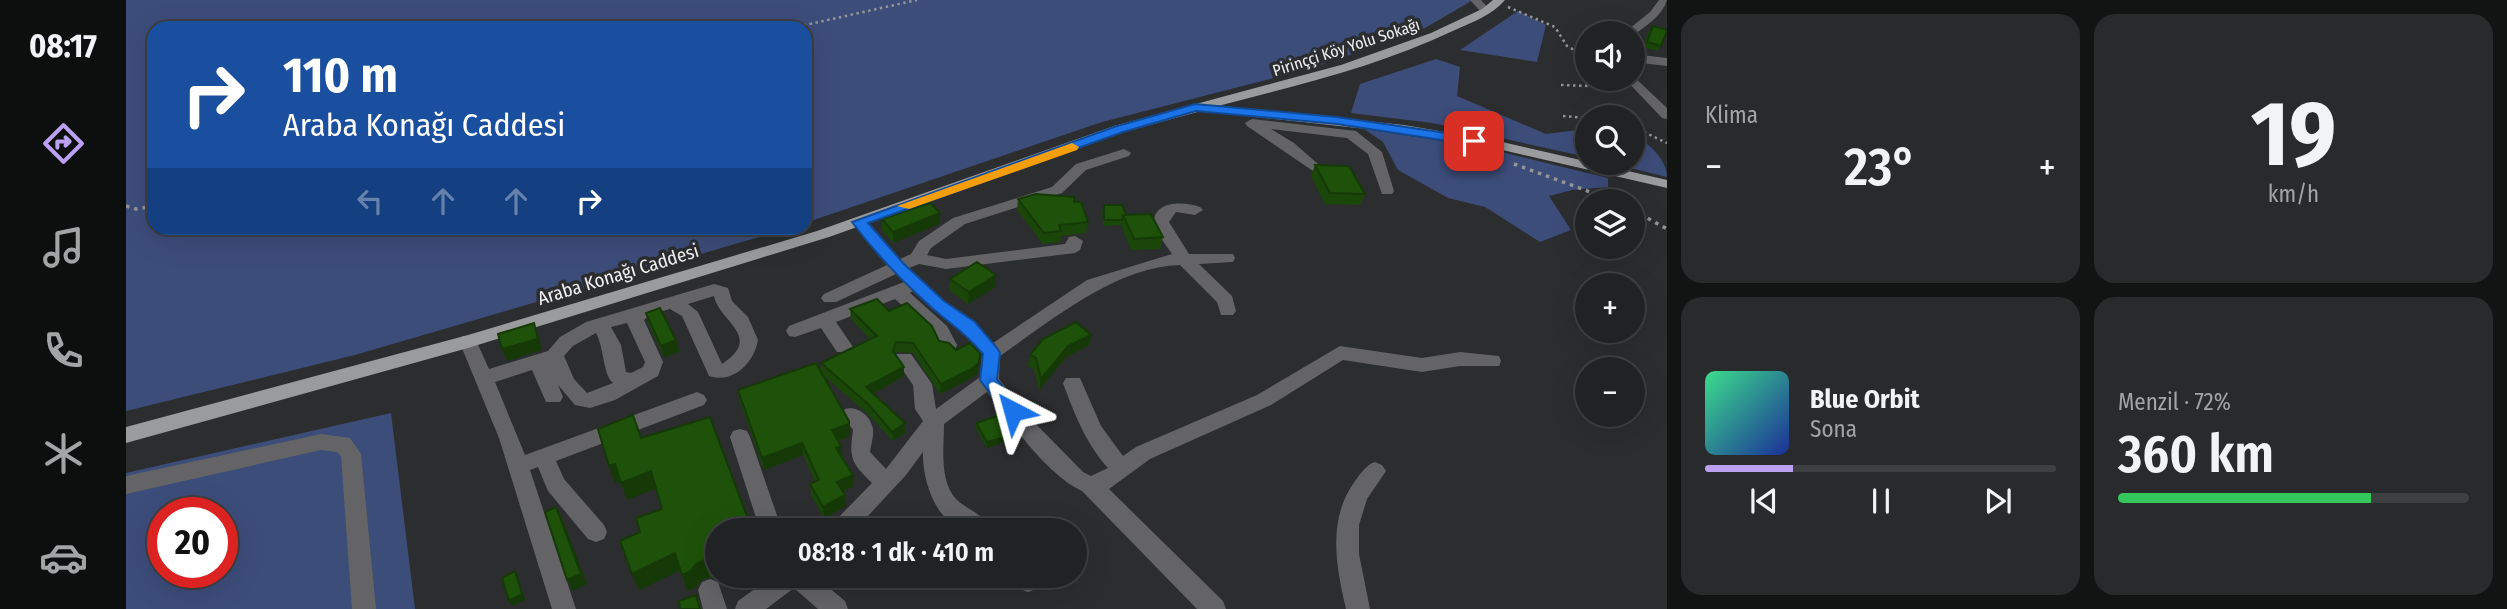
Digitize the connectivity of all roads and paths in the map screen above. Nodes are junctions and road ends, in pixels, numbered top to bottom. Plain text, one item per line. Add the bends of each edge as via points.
1 (917, 0) edge
2 (1475, 0) edge
3 (1664, 0) edge
4 (1494, 5) edge
5 (1645, 21) edge
6 (812, 24) edge
7 (1575, 50) edge
8 (1645, 59) edge
9 (1667, 62) edge
10 (1561, 85) dead end
11 (1642, 91) edge
12 (1645, 94) junction
13 (1195, 108) junction
14 (1667, 115) edge
15 (1563, 116) dead end
16 (1575, 117) edge
17 (1248, 118) junction
18 (1645, 132) edge
19 (1667, 142) edge
20 (1124, 153) dead end
21 (1506, 161) dead end
22 (1313, 167) edge
23 (1667, 184) edge
24 (1582, 189) edge
25 (1387, 191) dead end
26 (126, 206) edge
27 (147, 207) edge
28 (1195, 210) dead end
29 (1645, 217) edge
30 (859, 222) junction
31 (1667, 229) edge
32 (1075, 241) dead end
33 (917, 258) junction
34 (1227, 258) dead end
35 (1184, 259) junction
36 (983, 261) junction
37 (898, 267) junction
38 (998, 272) dead end
39 (916, 284) junction
40 (897, 291) junction
41 (830, 298) dead end
42 (671, 303) junction
43 (1227, 311) dead end
44 (637, 316) junction
45 (824, 319) junction
46 (601, 326) junction
47 (795, 331) dead end
48 (468, 341) junction
49 (948, 345) edge
50 (844, 347) dead end
51 (991, 353) junction
52 (546, 359) junction
53 (904, 359) dead end
54 (1492, 361) dead end
55 (483, 378) junction
56 (630, 380) junction
57 (989, 380) junction
58 (1073, 383) dead end
59 (553, 397) dead end
60 (697, 400) dead end
61 (852, 414) dead end
62 (934, 421) junction
63 (126, 435) edge
64 (740, 437) dead end
65 (544, 457) junction
66 (518, 467) junction
67 (1123, 469) junction
68 (1375, 471) dead end
69 (886, 482) junction
70 (126, 485) edge
71 (1090, 485) junction
72 (767, 518) edge
73 (852, 518) edge
74 (965, 518) edge
75 (596, 532) dead end
76 (775, 588) edge
77 (812, 588) edge
78 (364, 609) edge
79 (564, 609) edge
80 (747, 609) edge
81 (836, 609) edge
82 (1214, 609) edge
83 (1358, 609) edge

1 - 6 path
2 - 4 street
3 - 5 street
4 - 7 path via 1521,10 1555,27
4 - 13 main road, Pirinççi Köy Yolu Sokağı via 1435,35 1345,68
8 - 9 street
10 - 12 path via 1612,85
11 - 12 street
12 - 14 street
13 - 17 main road
13 - 30 main road, Araba Konağı Caddesi via 1119,129
15 - 16 path
17 - 22 street
17 - 23 main road via 1405,128
17 - 25 street via 1351,134 1375,152
18 - 19 path
20 - 33 street via 1081,167 1057,190 958,221 925,244
21 - 24 path
26 - 27 path
28 - 35 street via 1175,206 1161,222
29 - 31 path
30 - 37 street
30 - 48 main road, Araba Konağı Caddesi
32 - 36 street via 1069,249
33 - 36 street via 946,264
33 - 37 street
34 - 35 street
35 - 43 street via 1226,300
35 - 51 street via 1166,260 1093,284
36 - 38 street
37 - 39 street
37 - 41 street
39 - 40 street
39 - 51 street via 969,326
40 - 45 street
40 - 49 street via 940,330
42 - 42 street via 714,290 722,292 724,303 743,326 750,349 732,367 716,371 689,312
42 - 44 street
44 - 46 street
44 - 56 street via 654,362 651,371
45 - 47 street
45 - 50 street
46 - 52 street via 565,340
46 - 56 street via 612,345 617,377
48 - 55 street
48 - 63 main road, Araba Konağı Caddesi
51 - 57 street
52 - 55 street
52 - 56 street via 582,400 598,399
52 - 59 street
53 - 62 street via 922,384 925,409
54 - 67 street via 1460,359 1422,365 1340,353 1264,400 1143,453
55 - 66 street
57 - 62 street
57 - 71 street via 1075,478
58 - 67 street via 1094,433
60 - 65 street
61 - 69 street via 863,428 863,461
62 - 69 street
62 - 74 street via 937,483 946,504
64 - 72 street
65 - 66 street
65 - 75 street via 556,485
66 - 79 street
67 - 71 street via 1107,481
68 - 83 street via 1355,500 1348,530 1349,573
69 - 73 street
70 - 78 street via 321,442 343,444 351,454
71 - 82 street
76 - 80 street
77 - 81 street

